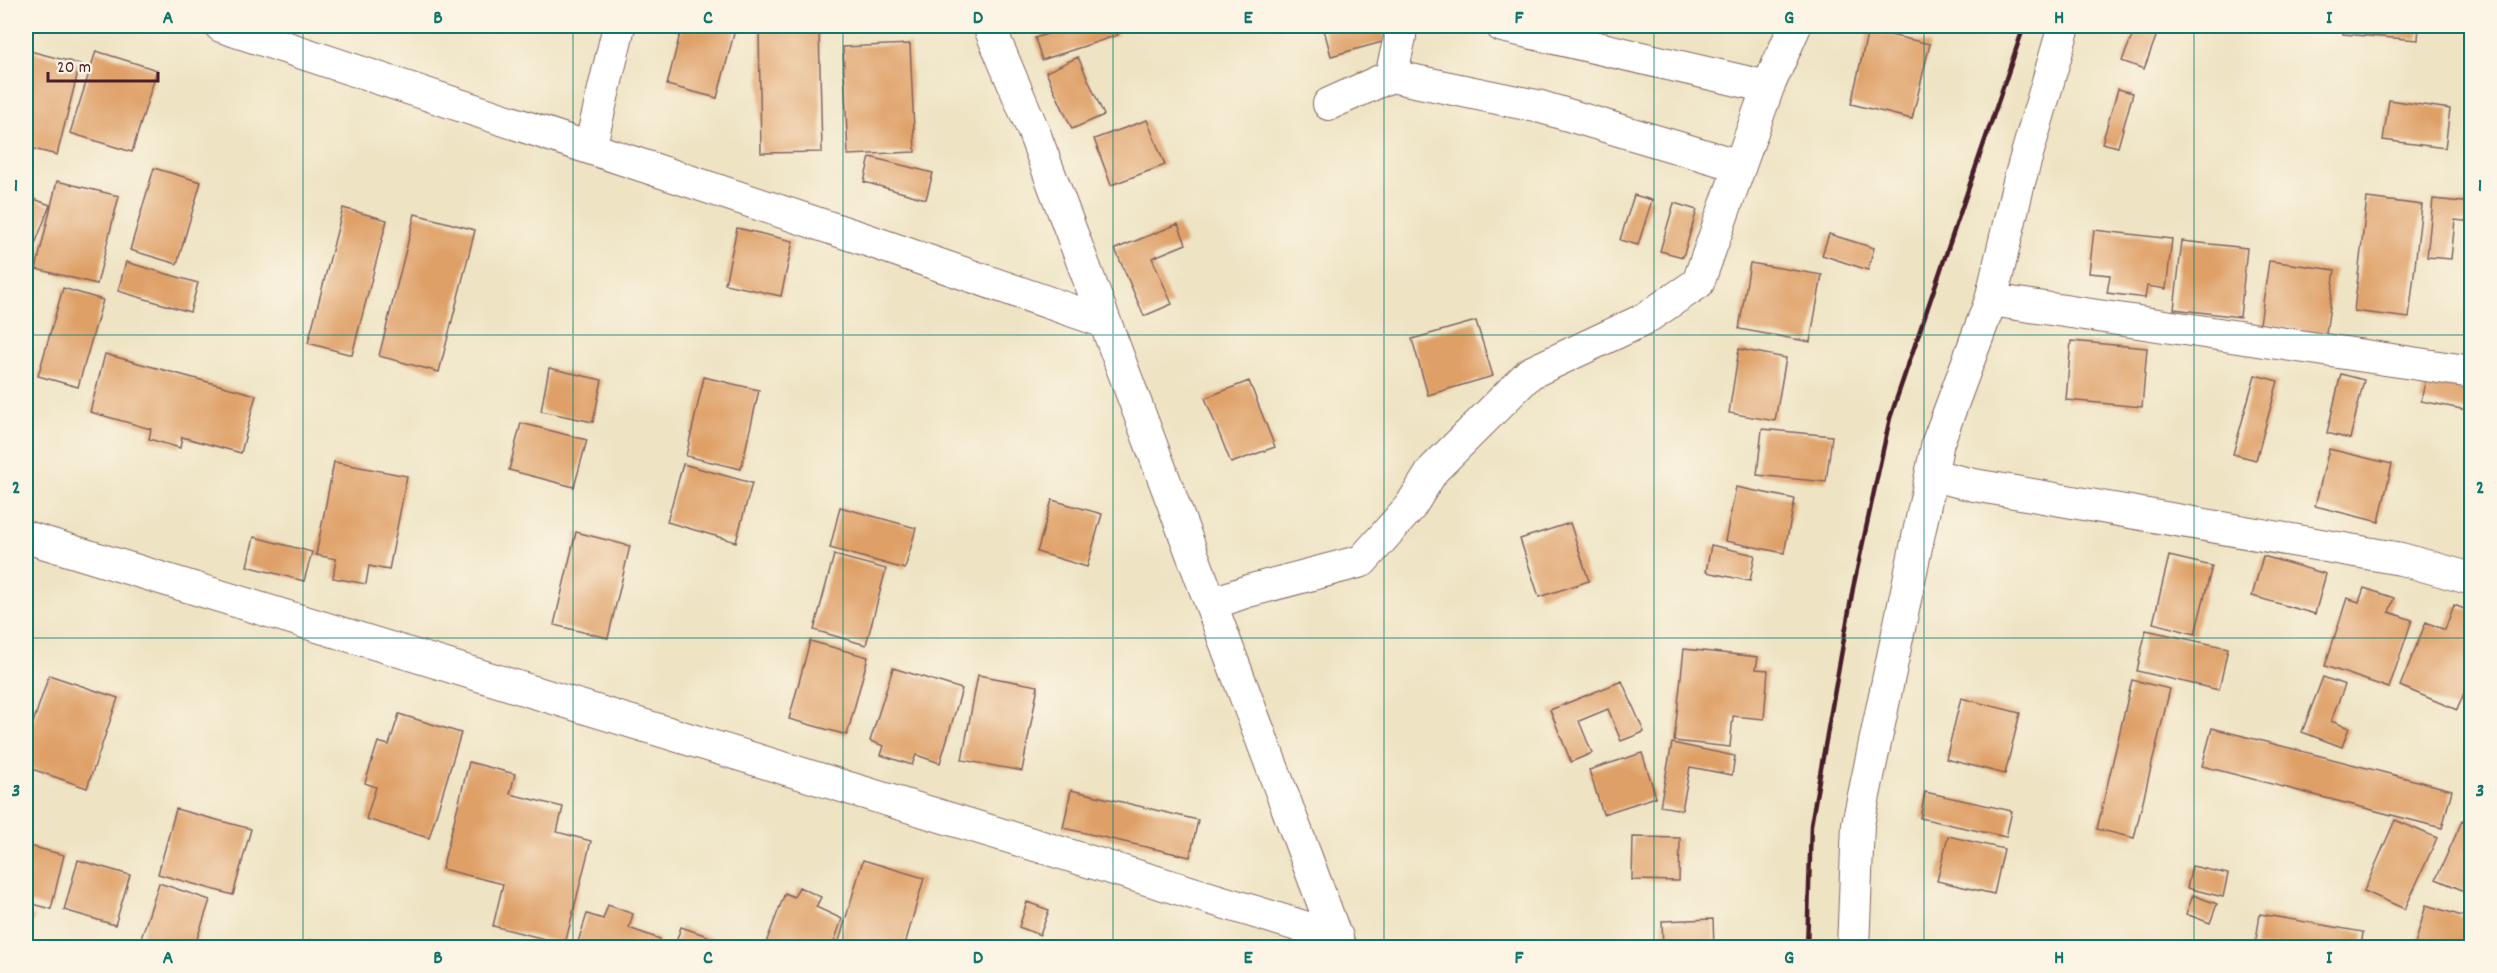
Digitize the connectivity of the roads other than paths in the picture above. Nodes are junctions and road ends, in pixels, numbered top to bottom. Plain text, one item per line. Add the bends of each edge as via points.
1 (221, 26) edge
2 (619, 26) edge
3 (989, 26) edge
4 (1399, 26) edge
5 (1502, 26) edge
6 (1795, 26) edge
7 (2064, 26) edge
8 (1391, 76) junction
9 (1768, 87) junction
10 (1329, 104) dead end
11 (590, 148) junction
12 (1740, 166) junction
13 (1991, 300) junction
14 (1105, 322) junction
15 (2472, 372) edge
16 (1931, 475) junction
17 (26, 537) edge
18 (2472, 579) edge
19 (1211, 604) junction
20 (1338, 942) edge
21 (1853, 948) edge

1 - 11 street
2 - 11 street
3 - 14 street via 1033,130
4 - 8 street
5 - 9 street
6 - 9 street
7 - 13 street via 2019,182
8 - 10 street
8 - 12 street via 1541,107
9 - 12 street
11 - 14 street
12 - 19 street via 1698,283 1643,320 1530,373 1433,470 1410,507 1362,561
13 - 15 street
13 - 16 street via 1938,442
14 - 19 street
16 - 18 street via 2401,559
16 - 21 street via 1858,824
17 - 20 street
19 - 20 street

